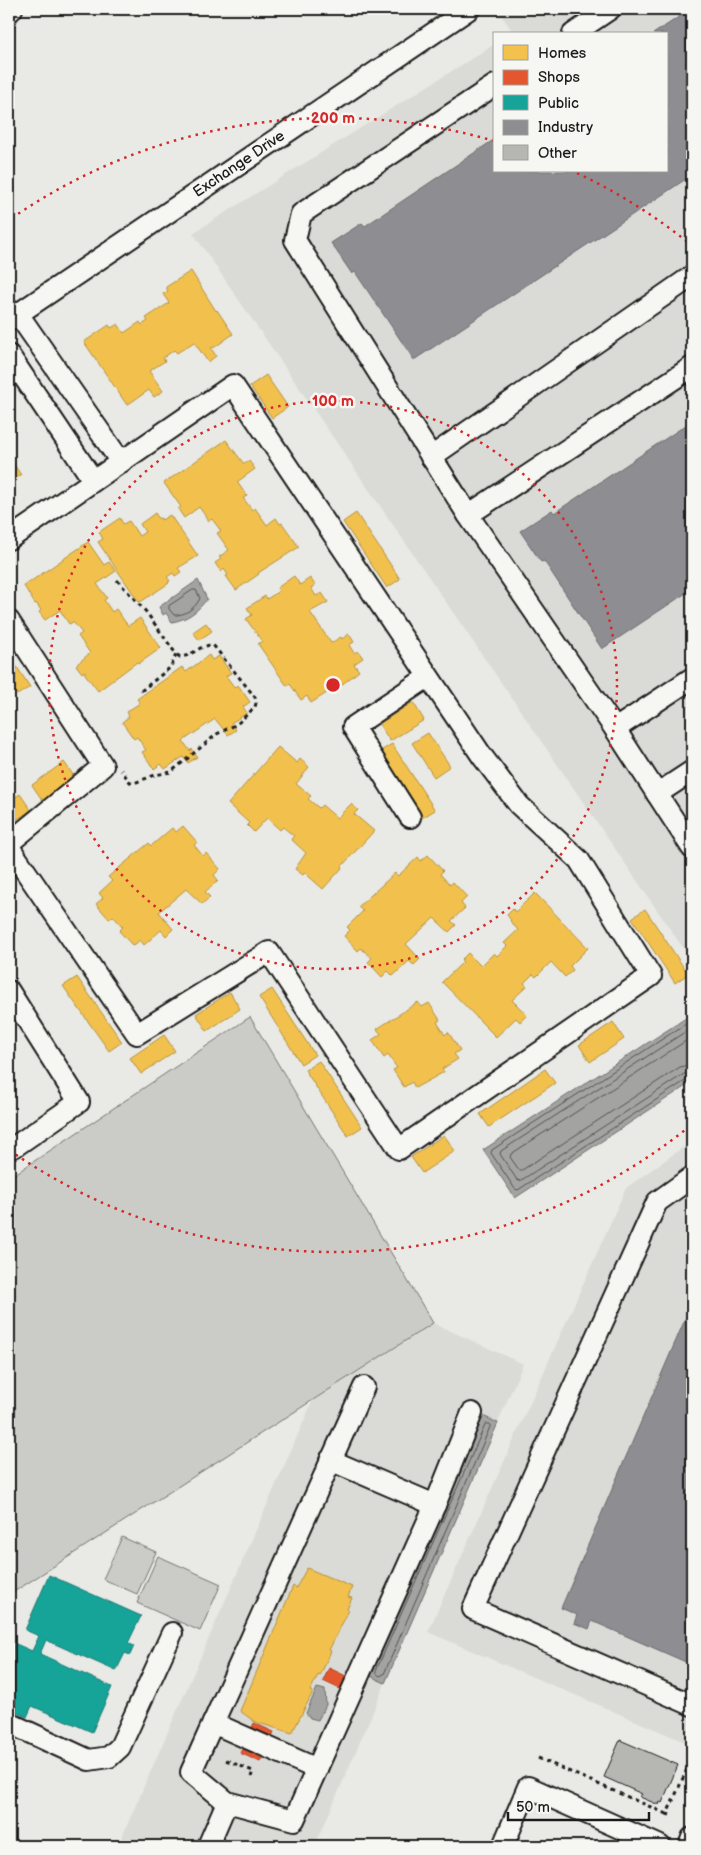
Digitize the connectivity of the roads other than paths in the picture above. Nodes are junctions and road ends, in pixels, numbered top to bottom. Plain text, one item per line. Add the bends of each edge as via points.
1 (12, 9) edge
2 (469, 9) edge
3 (610, 9) edge
4 (9, 12) edge
5 (576, 32) edge
6 (493, 87) edge
7 (692, 276) edge
8 (14, 317) edge
9 (9, 355) edge
10 (692, 367) edge
11 (431, 458) junction
12 (121, 462) junction
13 (94, 480) junction
14 (468, 515) junction
15 (9, 539) edge
16 (9, 621) edge
17 (428, 676) junction
18 (692, 678) edge
19 (615, 729) junction
20 (692, 771) edge
21 (658, 794) junction
22 (410, 817) dead end
23 (9, 843) edge
24 (9, 847) edge
25 (692, 848) edge
26 (9, 991) edge
27 (9, 1146) edge
28 (692, 1177) edge
29 (364, 1387) dead end
30 (472, 1413) dead end
31 (330, 1460) junction
32 (434, 1505) junction
33 (172, 1632) dead end
34 (692, 1705) edge
35 (213, 1723) junction
36 (9, 1724) edge
37 (317, 1769) junction
38 (227, 1802) junction
39 (692, 1838) edge
40 (208, 1846) edge
41 (503, 1846) edge
42 (660, 1846) edge
43 (689, 1846) edge

1 - 4 street
2 - 8 street, Exchange Drive
3 - 5 street
6 - 11 street via 301,214 295,240
7 - 11 street
8 - 12 street
9 - 13 street
10 - 14 street
11 - 14 street
12 - 13 street
12 - 17 street via 233,385
13 - 15 street
14 - 19 street
16 - 23 street via 104,766
17 - 22 street via 353,727
17 - 24 street via 518,805 579,860 652,976 399,1149 269,952 137,1034
18 - 19 street
19 - 21 street
20 - 21 street
21 - 25 street
26 - 27 street via 79,1102 14,1147
28 - 34 street via 657,1202 473,1609
29 - 31 street
30 - 32 street
31 - 32 street
31 - 35 street
32 - 37 street
33 - 36 street via 120,1747 109,1758 88,1760
35 - 37 street
35 - 38 street via 191,1772
37 - 38 street via 294,1820
38 - 40 street
39 - 43 street
41 - 42 street via 528,1787

